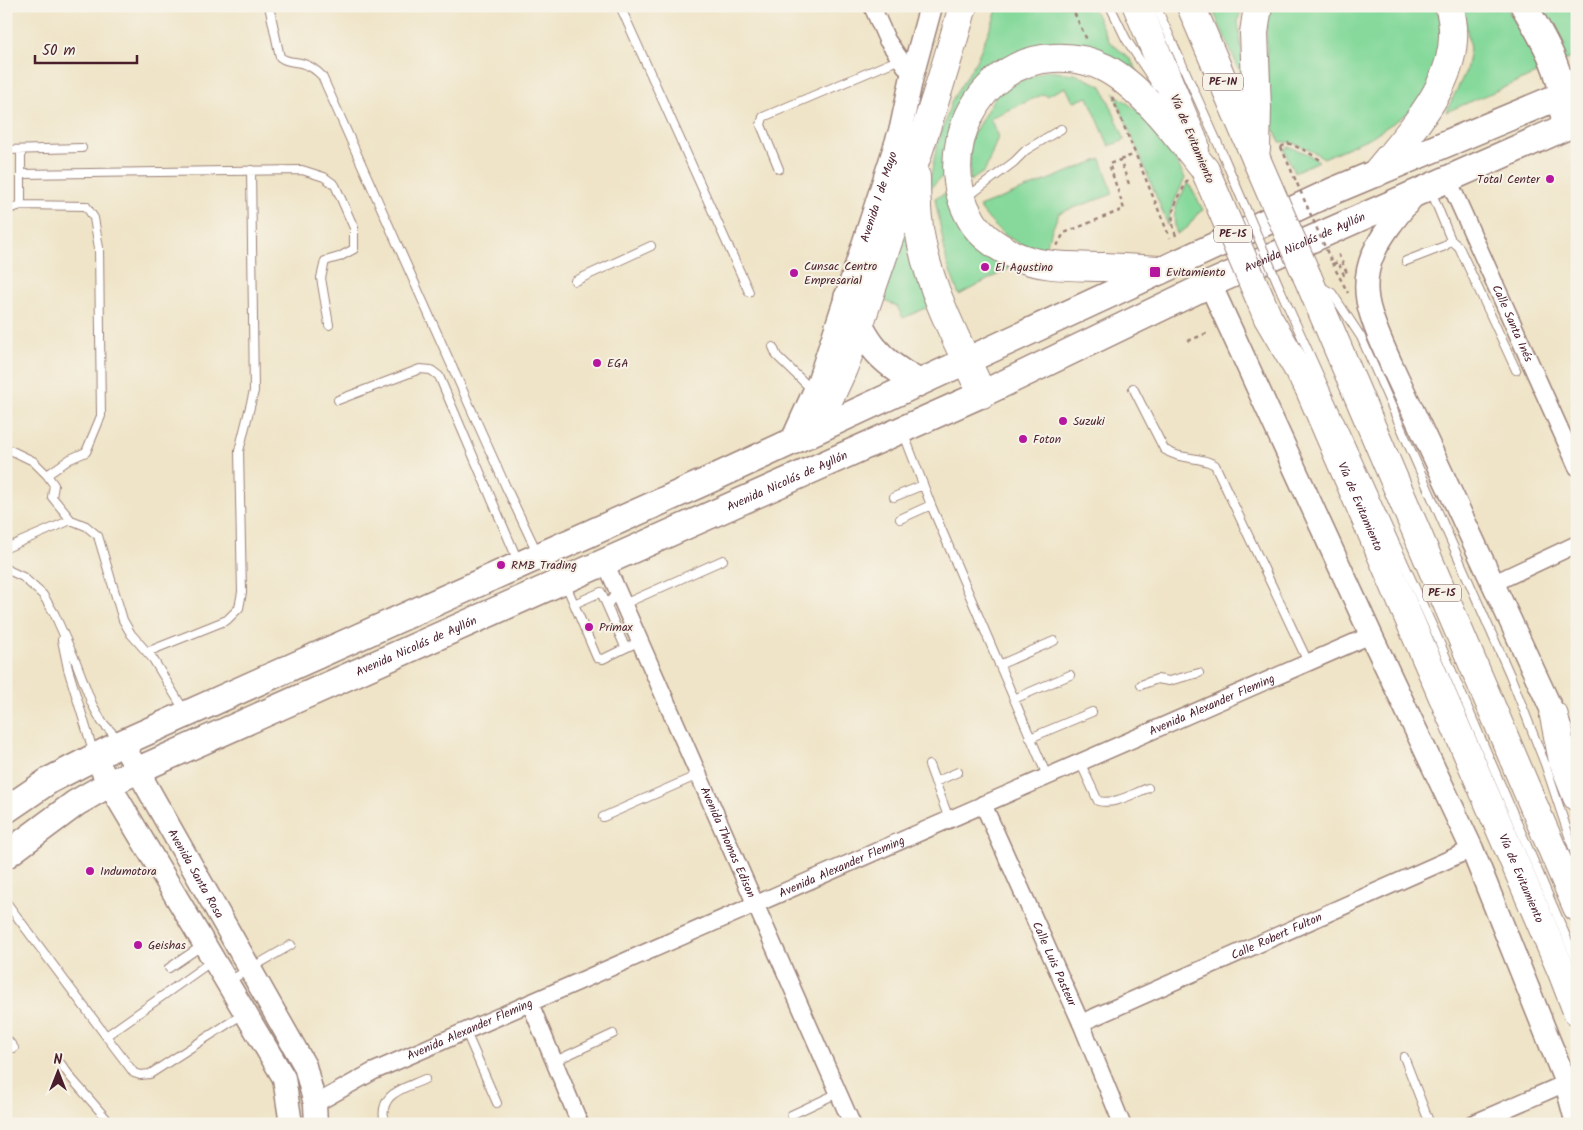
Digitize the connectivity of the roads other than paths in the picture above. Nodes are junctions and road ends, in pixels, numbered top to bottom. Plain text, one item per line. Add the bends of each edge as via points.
1 (269, 6) edge
2 (620, 6) edge
3 (872, 6) edge
4 (931, 6) edge
5 (954, 6) edge
6 (963, 6) edge
7 (1110, 6) edge
8 (1137, 6) edge
9 (1156, 6) edge
10 (1191, 6) edge
11 (1258, 6) edge
12 (1449, 6) edge
13 (1524, 6) edge
14 (906, 68) junction
15 (942, 75) junction
16 (1570, 92) edge
17 (1162, 94) dead end
18 (1168, 102) dead end
19 (1188, 127) junction
20 (1566, 127) edge
21 (1061, 129) dead end
22 (82, 148) dead end
23 (6, 150) edge
24 (22, 150) junction
25 (918, 150) junction
26 (1257, 160) junction
27 (1205, 168) junction
28 (779, 169) dead end
29 (251, 170) junction
30 (1376, 173) junction
31 (22, 174) junction
32 (1431, 186) junction
33 (963, 200) junction
34 (21, 205) junction
35 (6, 210) edge
36 (1451, 240) junction
37 (650, 246) dead end
38 (1406, 262) dead end
39 (1160, 270) junction
40 (1307, 278) junction
41 (575, 280) dead end
42 (1210, 284) junction
43 (749, 292) dead end
44 (1270, 295) junction
45 (847, 298) junction
46 (329, 325) dead end
47 (858, 326) junction
48 (773, 347) dead end
49 (967, 360) junction
50 (1516, 370) dead end
51 (918, 382) junction
52 (1133, 388) dead end
53 (815, 392) junction
54 (982, 394) junction
55 (338, 400) dead end
56 (902, 430) junction
57 (799, 437) junction
58 (6, 448) edge
59 (1577, 467) edge
60 (47, 475) junction
61 (923, 484) junction
62 (894, 497) dead end
63 (931, 505) junction
64 (900, 519) dead end
65 (71, 520) junction
66 (1577, 544) edge
67 (6, 548) edge
68 (723, 560) dead end
69 (530, 561) junction
70 (604, 562) junction
71 (6, 569) edge
72 (1494, 583) junction
73 (569, 592) junction
74 (620, 597) junction
75 (607, 606) junction
76 (60, 630) junction
77 (1371, 635) junction
78 (640, 641) junction
79 (1054, 641) dead end
80 (625, 647) junction
81 (147, 652) junction
82 (1308, 662) junction
83 (1000, 666) junction
84 (1199, 673) dead end
85 (1070, 676) dead end
86 (1140, 685) dead end
87 (1014, 699) junction
88 (1092, 712) dead end
89 (187, 714) junction
90 (1554, 716) junction
91 (1030, 738) junction
92 (122, 742) junction
93 (95, 756) junction
94 (1080, 762) junction
95 (1577, 764) edge
96 (928, 765) dead end
97 (138, 770) junction
98 (958, 772) dead end
99 (698, 775) junction
100 (1047, 776) junction
101 (935, 782) junction
102 (109, 784) junction
103 (1148, 788) dead end
104 (1577, 797) edge
105 (983, 804) junction
106 (6, 810) edge
107 (603, 817) dead end
108 (949, 819) junction
109 (1472, 849) junction
110 (6, 855) edge
111 (1577, 860) edge
112 (6, 902) edge
113 (756, 904) junction
114 (1577, 907) edge
115 (291, 945) dead end
116 (209, 952) junction
117 (1577, 962) edge
118 (169, 968) dead end
119 (251, 969) junction
120 (227, 982) junction
121 (530, 1003) junction
122 (1577, 1011) edge
123 (245, 1012) junction
124 (1081, 1023) junction
125 (466, 1032) junction
126 (613, 1034) dead end
127 (106, 1036) junction
128 (6, 1038) edge
129 (14, 1048) dead end
130 (1404, 1056) dead end
131 (553, 1062) junction
132 (61, 1064) dead end
133 (425, 1079) dead end
134 (1566, 1083) junction
135 (838, 1093) junction
136 (497, 1103) dead end
137 (316, 1114) edge
138 (290, 1115) edge
139 (791, 1115) dead end
140 (111, 1124) edge
141 (328, 1124) edge
142 (385, 1124) edge
143 (580, 1124) edge
144 (852, 1124) edge
145 (1122, 1124) edge
146 (1430, 1124) edge
147 (1472, 1124) edge
148 (1576, 1124) edge

1 - 69 lane via 280,57 314,68 322,76 506,487
2 - 43 lane
3 - 14 street via 887,40
4 - 14 main road, Avenida 1 de Mayo
5 - 15 lane via 939,64
6 - 15 highway
7 - 17 lane via 1126,39
8 - 19 highway, Vía de Evitamiento
9 - 27 lane
10 - 26 highway, PE-1N
11 - 26 highway via 1254,33
12 - 30 highway via 1454,40 1444,77 1422,115
13 - 16 main road
14 - 28 lane via 763,117 760,124
14 - 45 main road, Avenida 1 de Mayo via 901,128
15 - 25 highway
16 - 20 main road via 1563,111
16 - 30 main road
18 - 19 lane
19 - 27 highway, Vía de Evitamiento
20 - 32 main road, Avenida Nicolás de Ayllón
21 - 33 lane via 1026,150
22 - 24 lane
23 - 24 lane
24 - 31 lane
25 - 47 highway
25 - 49 highway via 915,198 922,245 936,290
26 - 40 highway, PE-1S, bridge
27 - 33 highway via 1158,113 1124,80 1106,68 1084,60 1048,58 1010,70 992,84 973,107 962,130 958,154 958,179
27 - 44 highway, Vía de Evitamiento / PE-1S, bridge
29 - 31 lane
29 - 46 lane via 302,170 324,177 335,185 354,228 354,249 325,261 321,278
29 - 81 lane via 254,391 239,451 242,592 239,608 227,620
30 - 39 main road
31 - 34 lane
32 - 36 lane
32 - 42 main road, Avenida Nicolás de Ayllón
32 - 59 street, Calle Santa Inés
32 - 72 main road via 1388,227 1372,256 1366,286 1368,305 1391,364
33 - 39 highway via 970,219 982,234 1002,249 1026,260 1054,265
34 - 35 lane
34 - 60 lane via 86,206 94,218 99,248 101,416 86,452
36 - 38 lane via 1445,246
36 - 50 lane via 1459,247
37 - 41 lane
39 - 49 main road
40 - 111 lane via 1332,292 1361,337 1510,675 1545,764
40 - 114 highway, PE-1S
42 - 54 main road, Avenida Nicolás de Ayllón
42 - 77 main road
44 - 117 lane via 1436,634
44 - 122 highway, Vía de Evitamiento / PE-1S via 1268,318 1309,388
45 - 47 main road
45 - 53 main road, Avenida 1 de Mayo
47 - 51 main road via 884,360
47 - 57 highway via 839,378 822,411
48 - 53 lane via 777,356
49 - 51 main road
49 - 54 highway
51 - 57 main road
52 - 82 lane via 1164,449 1172,455 1210,461 1215,465
53 - 57 main road, Avenida 1 de Mayo
54 - 56 main road, Avenida Nicolás de Ayllón
55 - 69 lane via 420,369 431,370 439,376
56 - 61 lane
56 - 70 main road, Avenida Nicolás de Ayllón
57 - 69 main road
58 - 60 lane via 33,461
60 - 65 lane via 54,485 52,498
61 - 62 lane
61 - 63 lane
63 - 64 lane
63 - 83 lane
65 - 67 lane
65 - 81 lane via 98,536 122,620
66 - 72 street
68 - 74 lane
69 - 89 main road
70 - 73 main road, Avenida Nicolás de Ayllón
70 - 74 street, Avenida Thomas Edison
71 - 76 lane, Avenida Santa Rosa via 23,577 43,595
72 - 90 main road
73 - 75 lane via 601,592
73 - 80 lane via 597,658 603,659
73 - 97 main road, Avenida Nicolás de Ayllón
74 - 75 lane
74 - 78 street, Avenida Thomas Edison
75 - 80 lane
76 - 92 lane, Avenida Santa Rosa via 102,722
76 - 93 lane, Avenida Santa Rosa via 68,669
77 - 82 street, Avenida Alexander Fleming
77 - 109 main road
78 - 80 lane
78 - 99 street, Avenida Thomas Edison
79 - 83 lane
81 - 89 lane
82 - 94 street, Avenida Alexander Fleming
83 - 87 lane
84 - 86 lane
85 - 87 lane
87 - 91 lane
88 - 91 lane
89 - 92 main road
90 - 95 main road
90 - 104 highway via 1563,761
91 - 100 lane
92 - 93 main road
92 - 97 main road, Avenida Santa Rosa
93 - 102 main road, Avenida Santa Rosa
93 - 106 main road via 50,780
94 - 100 street, Avenida Alexander Fleming
94 - 103 lane via 1098,801 1114,801
96 - 101 lane
97 - 102 main road, Avenida Nicolás de Ayllón
97 - 119 main road, Avenida Santa Rosa
98 - 101 lane
99 - 107 lane
99 - 113 street, Avenida Thomas Edison
100 - 105 street, Avenida Alexander Fleming
101 - 108 lane
102 - 110 main road, Avenida Nicolás de Ayllón via 76,803
102 - 116 main road, Avenida Santa Rosa
105 - 108 street, Avenida Alexander Fleming
105 - 124 street, Calle Luis Pasteur
108 - 113 street, Avenida Alexander Fleming
109 - 124 street, Calle Robert Fulton
109 - 134 main road
112 - 127 lane
113 - 121 street, Avenida Alexander Fleming
113 - 135 street, Avenida Thomas Edison
115 - 119 lane
116 - 118 lane
116 - 120 main road, Avenida Santa Rosa
116 - 127 lane
119 - 120 lane
119 - 137 main road, Avenida Santa Rosa via 305,1066
120 - 123 main road, Avenida Santa Rosa
121 - 125 street, Avenida Alexander Fleming
121 - 131 street
123 - 127 lane via 150,1074 134,1073
123 - 138 main road, Avenida Santa Rosa via 284,1078
124 - 145 street, Calle Luis Pasteur
125 - 136 lane
125 - 137 street, Avenida Alexander Fleming via 372,1072
126 - 131 lane
128 - 129 lane
130 - 146 lane
131 - 143 street
132 - 140 lane
133 - 142 lane via 390,1094 384,1106
134 - 147 street
134 - 148 main road
135 - 139 lane
135 - 144 street, Avenida Thomas Edison
137 - 138 main road
137 - 141 main road, Avenida Santa Rosa

